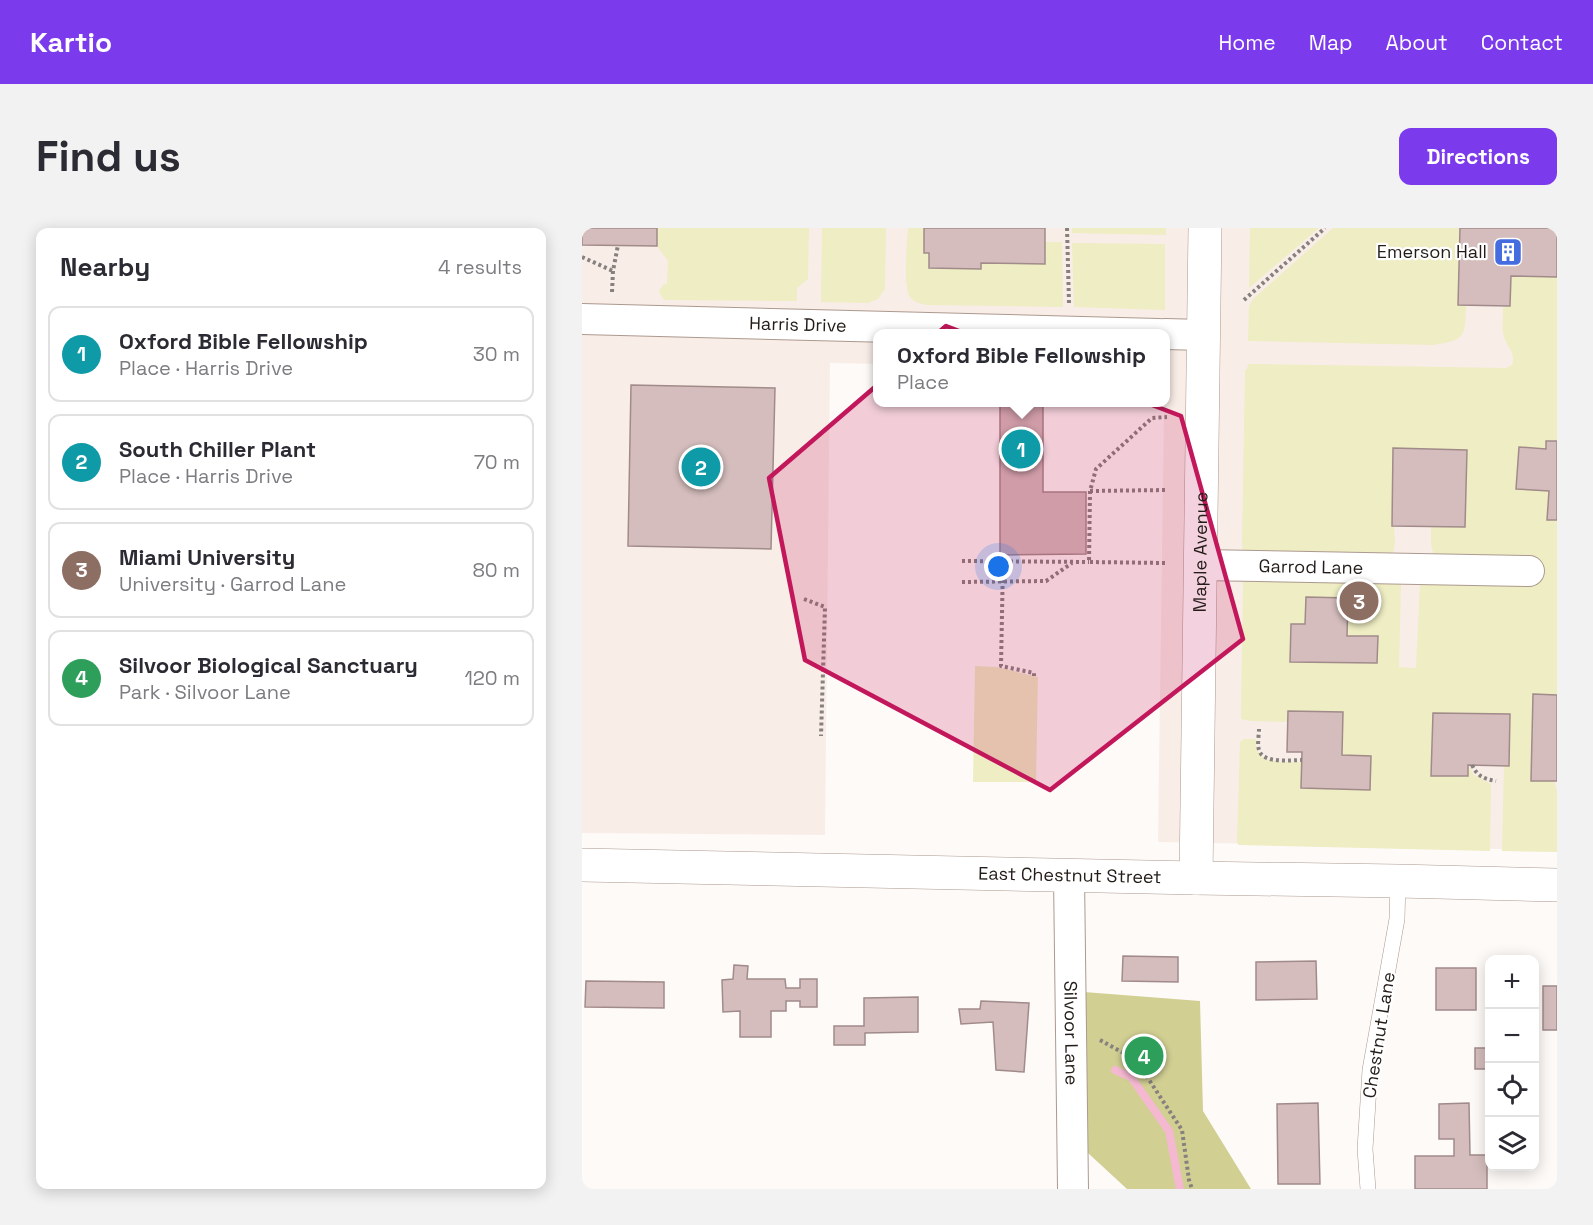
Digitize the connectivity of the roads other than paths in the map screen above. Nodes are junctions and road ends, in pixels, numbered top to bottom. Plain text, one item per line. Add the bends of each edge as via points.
1 (1205, 228) edge
2 (582, 319) edge
3 (986, 329) edge
4 (1170, 334) edge
5 (1204, 335) junction
6 (1200, 565) junction
7 (1529, 571) dead end
8 (582, 865) edge
9 (1069, 875) junction
10 (1196, 878) junction
11 (1398, 880) junction
12 (1557, 885) edge
13 (1073, 1189) edge
14 (1368, 1189) edge

1 - 5 street, Maple Avenue
2 - 3 street, Harris Drive
4 - 5 street
5 - 6 street, Maple Avenue
6 - 7 street, Garrod Lane
6 - 10 street, Maple Avenue
8 - 9 street, East Chestnut Street
9 - 10 street, East Chestnut Street
9 - 13 street, Silvoor Lane
10 - 11 street, East Chestnut Street
11 - 12 street, East Chestnut Street
11 - 14 lane, Chestnut Lane via 1397,919 1370,1070 1365,1149

